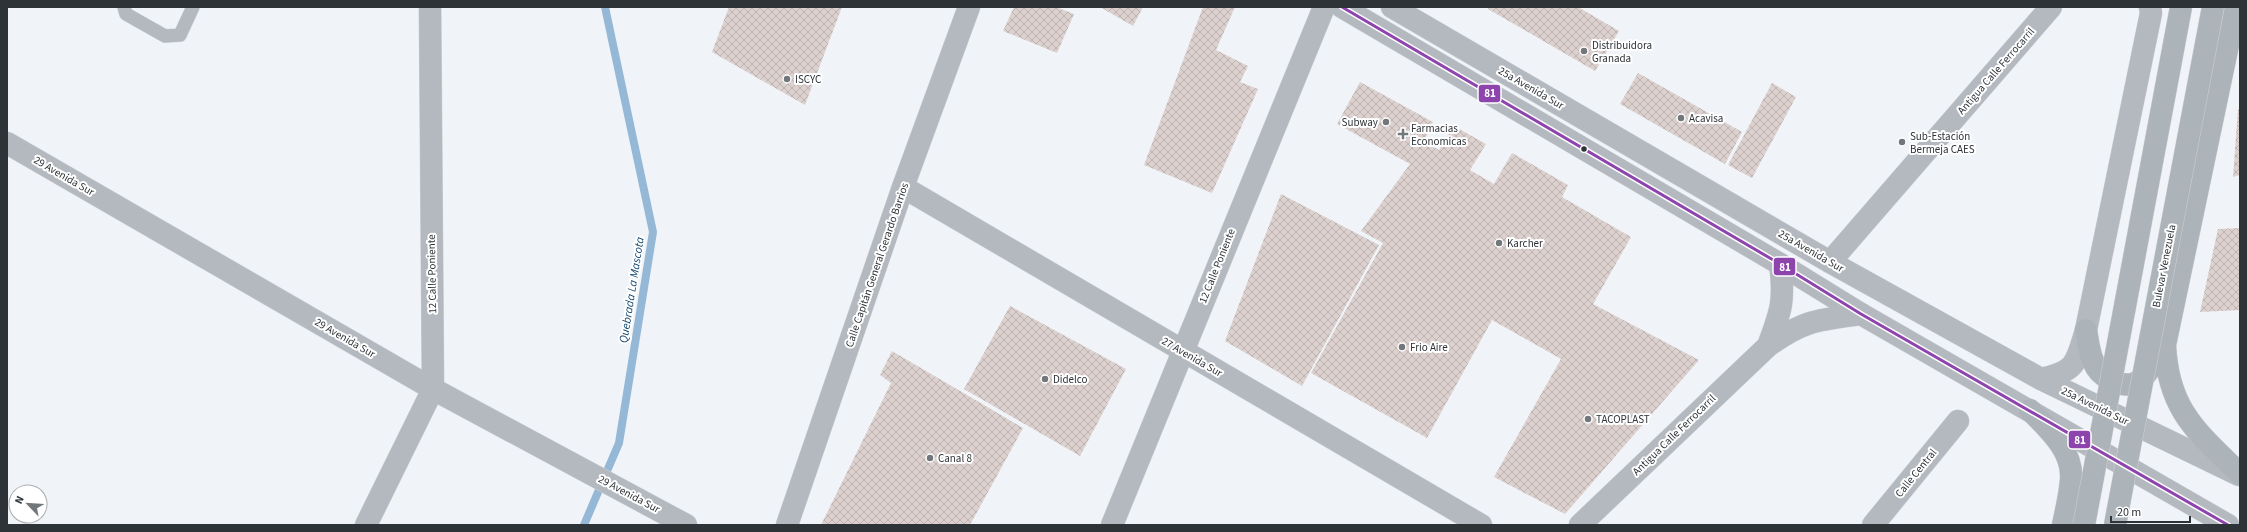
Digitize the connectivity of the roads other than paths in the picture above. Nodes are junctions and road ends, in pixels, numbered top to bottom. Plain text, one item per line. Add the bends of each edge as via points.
1 (124, 7) edge
2 (193, 7) edge
3 (430, 7) edge
4 (969, 7) edge
5 (1324, 7) edge
6 (1342, 7) edge
7 (1392, 7) edge
8 (2051, 7) edge
9 (2150, 7) edge
10 (2180, 7) edge
11 (2213, 7) edge
12 (2236, 7) edge
13 (2234, 46) edge
14 (7, 143) edge
15 (903, 187) junction
16 (1830, 262) junction
17 (1780, 264) junction
18 (1861, 314) junction
19 (2086, 330) junction
20 (2165, 345) junction
21 (1768, 346) junction
22 (1182, 352) junction
23 (2041, 379) junction
24 (434, 389) junction
25 (2030, 410) junction
26 (1958, 421) dead end
27 (2240, 475) edge
28 (366, 525) edge
29 (686, 525) edge
30 (787, 525) edge
31 (1112, 525) edge
32 (1481, 525) edge
33 (1580, 525) edge
34 (1873, 525) edge
35 (2063, 525) edge
36 (2084, 525) edge
37 (2115, 525) edge
38 (2228, 525) edge

1 - 2 lane via 126,14 165,36 180,35
3 - 24 street, 12 Calle Poniente
4 - 15 street, Calle Capitán General Gerardo Barrios
5 - 22 street, 12 Calle Poniente
6 - 17 street
7 - 16 street, 25a Avenida Sur
8 - 16 street, Antigua Calle Ferrocarril
9 - 19 street via 2151,13
10 - 36 highway, bridge
11 - 37 highway, Bulevar Venezuela, bridge
12 - 13 highway
13 - 20 highway
14 - 24 street, 29 Avenida Sur
15 - 22 street, 27 Avenida Sur
15 - 30 street, Calle Capitán General Gerardo Barrios
16 - 23 street, 25a Avenida Sur
17 - 18 street
17 - 21 street, Antigua Calle Ferrocarril via 1784,291 1782,306
18 - 21 street, Antigua Calle Ferrocarril via 1810,321 1790,330
18 - 25 street
19 - 20 highway via 2094,364 2103,376 2118,383 2132,384 2145,377
19 - 23 street via 2078,356 2069,369 2062,374
20 - 27 highway via 2170,386 2184,415
21 - 33 street, Antigua Calle Ferrocarril
22 - 31 street, 12 Calle Poniente
22 - 32 street, 27 Avenida Sur
23 - 27 street, 25a Avenida Sur
24 - 28 street, 12 Calle Poniente
24 - 29 street, 29 Avenida Sur
25 - 35 highway via 2061,444 2069,462 2071,478
25 - 38 street
26 - 34 street, Calle Central

